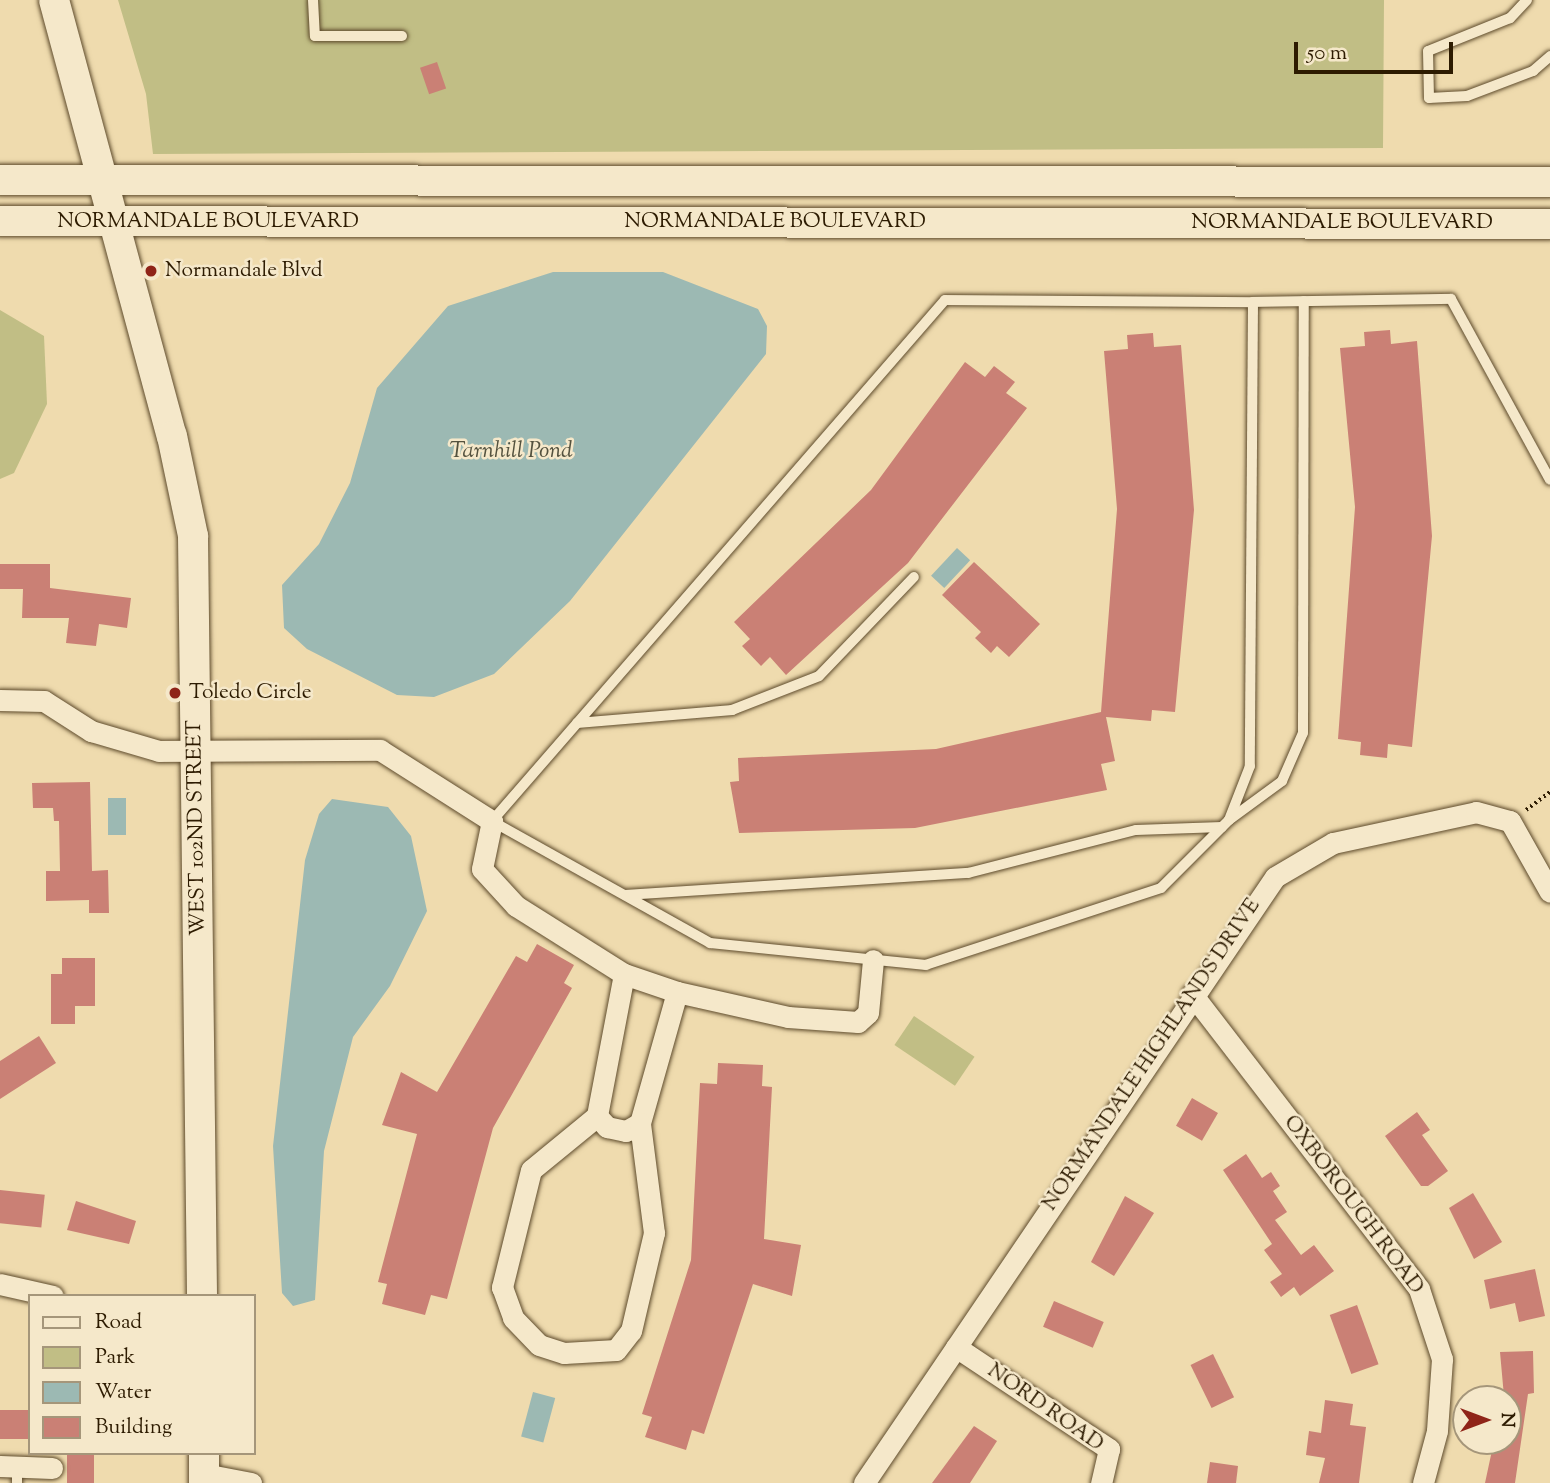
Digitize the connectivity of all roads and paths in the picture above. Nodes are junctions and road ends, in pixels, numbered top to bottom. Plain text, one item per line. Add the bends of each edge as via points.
1 (54, 0) edge
2 (313, 0) edge
3 (1527, 0) edge
4 (402, 36) dead end
5 (1550, 56) edge
6 (0, 180) edge
7 (105, 180) junction
8 (1550, 182) edge
9 (0, 221) edge
10 (116, 222) junction
11 (1550, 224) edge
12 (1304, 301) junction
13 (1253, 302) junction
14 (1550, 480) edge
15 (914, 577) dead end
16 (0, 701) edge
17 (577, 723) junction
18 (196, 751) junction
19 (1550, 792) edge
20 (492, 821) junction
21 (1510, 821) junction
22 (1225, 824) junction
23 (1550, 892) edge
24 (624, 895) junction
25 (873, 960) junction
26 (624, 974) junction
27 (677, 992) junction
28 (1192, 994) junction
29 (597, 1116) junction
30 (640, 1123) junction
31 (0, 1284) edge
32 (44, 1294) edge
33 (202, 1294) edge
34 (956, 1347) junction
35 (52, 1468) dead end
36 (204, 1470) edge
37 (11, 1472) edge
38 (251, 1483) edge
39 (864, 1483) edge
40 (1101, 1483) edge
41 (1423, 1483) edge

1 - 7 main road, WEST 102ND STREET
2 - 4 lane via 315,36
3 - 5 lane via 1510,18 1428,51 1429,98 1467,96 1533,71
6 - 7 main road, NORMANDALE BOULEVARD
7 - 8 main road, NORMANDALE BOULEVARD
7 - 10 main road, WEST 102ND STREET
9 - 10 main road, NORMANDALE BOULEVARD
10 - 11 main road, NORMANDALE BOULEVARD
10 - 18 main road, WEST 102ND STREET via 193,537
12 - 13 lane
12 - 14 lane via 1451,299
12 - 22 lane via 1303,733 1282,781
13 - 17 lane via 945,300
13 - 22 lane via 1250,766
15 - 17 lane via 819,677 732,710
16 - 18 street via 44,701 124,745
17 - 20 lane
18 - 20 street via 380,750
18 - 33 main road, WEST 102ND STREET
19 - 21 path
20 - 24 lane
20 - 26 street via 482,869 516,906
21 - 23 street
21 - 28 street, NORMANDALE HIGHLANDS DRIVE via 1476,812 1365,833 1302,856 1268,886
22 - 24 lane via 1136,830 968,873
22 - 25 lane via 1161,888 926,965
24 - 25 lane via 710,943
25 - 27 street via 868,1013 858,1022 788,1017
26 - 27 street
26 - 29 street
27 - 30 street
28 - 34 street, NORMANDALE HIGHLANDS DRIVE
28 - 41 street, OXBOROUGH ROAD via 1419,1289 1442,1359 1437,1432
29 - 30 street via 626,1131
29 - 30 street via 531,1170 504,1275 513,1318 539,1345 564,1353 617,1350 631,1331 654,1233
31 - 32 street
34 - 39 street, NORMANDALE HIGHLANDS DRIVE
34 - 40 street, NORD ROAD via 1109,1449
35 - 37 street
36 - 38 street

